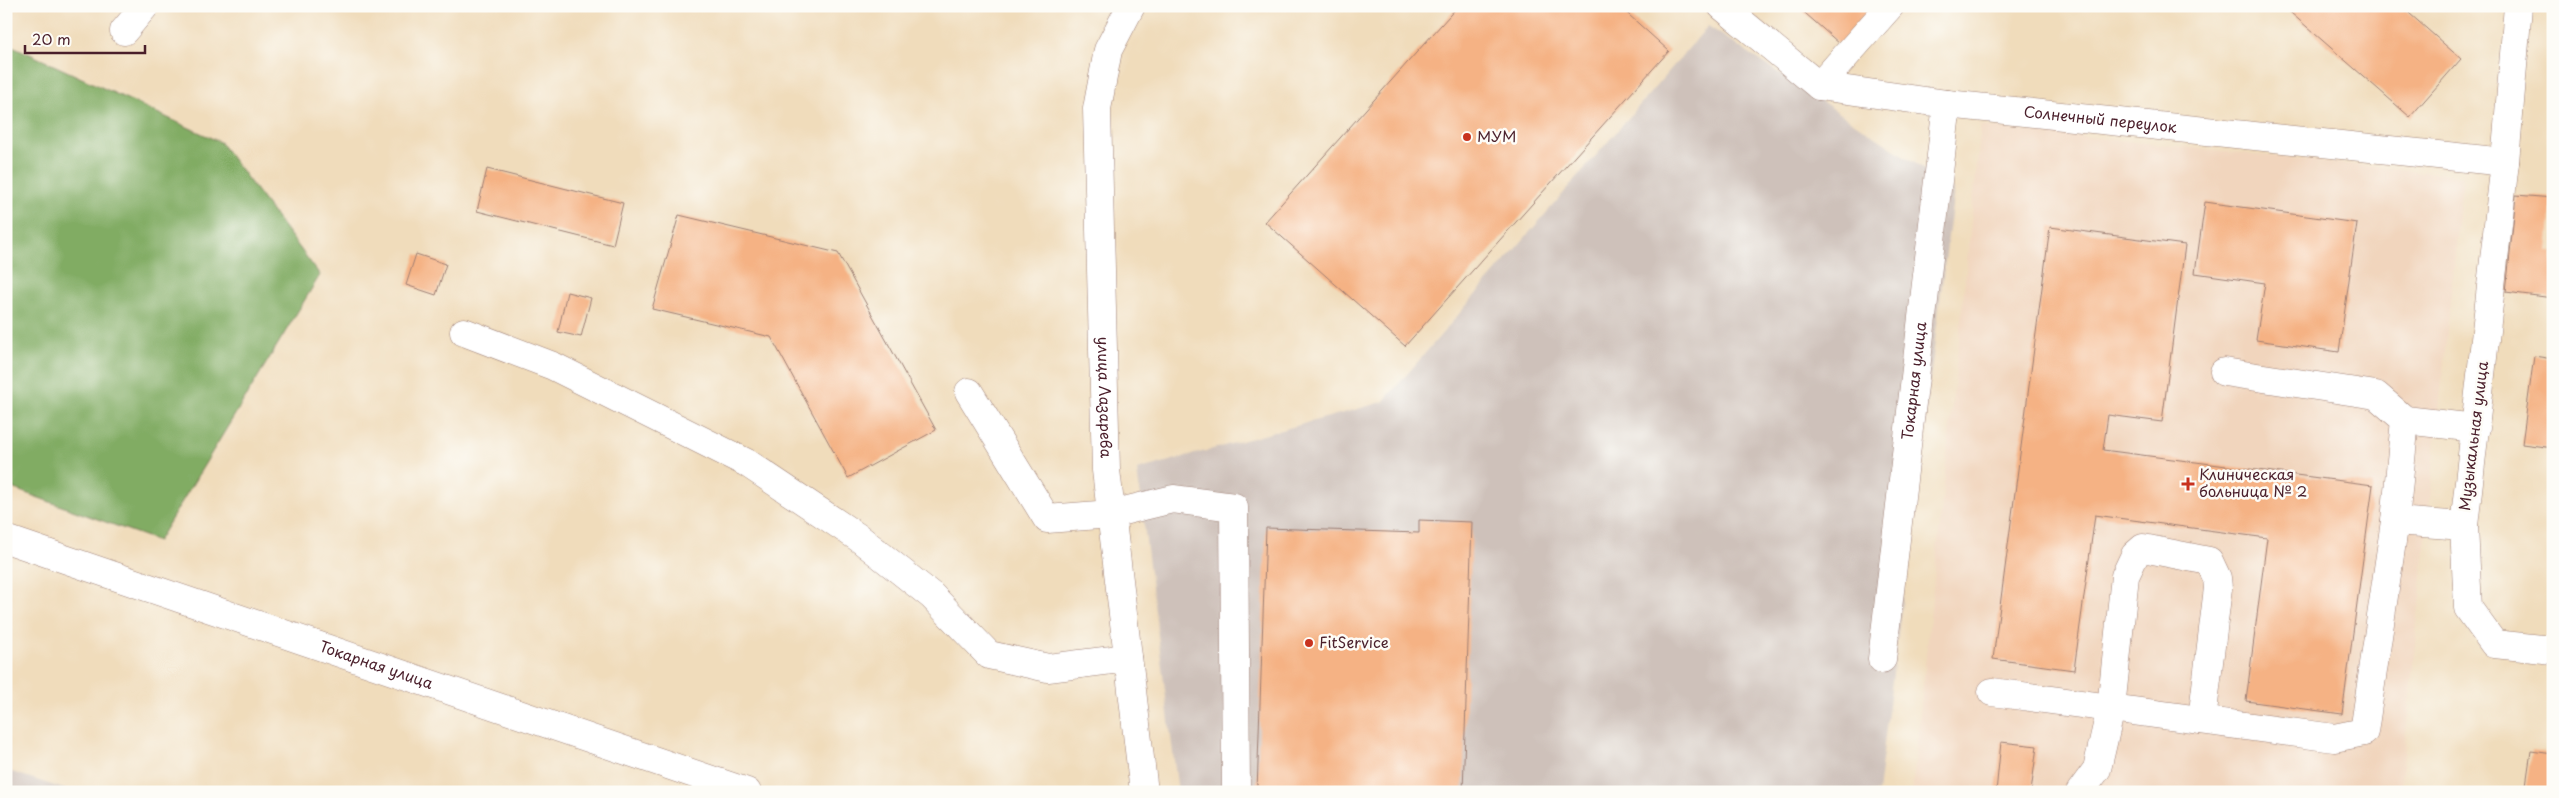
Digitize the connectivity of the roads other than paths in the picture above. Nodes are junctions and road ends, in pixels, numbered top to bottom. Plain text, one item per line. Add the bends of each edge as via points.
1 (145, 6) edge
2 (1131, 6) edge
3 (1722, 6) edge
4 (1890, 6) edge
5 (2518, 6) edge
6 (124, 31) dead end
7 (1819, 86) junction
8 (1947, 104) junction
9 (2505, 162) junction
10 (464, 332) dead end
11 (2224, 372) dead end
12 (970, 392) dead end
13 (2405, 420) junction
14 (2476, 428) junction
15 (1111, 514) junction
16 (2395, 521) junction
17 (2464, 526) junction
18 (6, 539) edge
19 (2553, 650) edge
20 (1128, 658) junction
21 (1882, 659) dead end
22 (1992, 692) dead end
23 (2111, 708) junction
24 (2202, 720) junction
25 (747, 792) edge
26 (1144, 792) edge
27 (1236, 792) edge
28 (2080, 792) edge

1 - 6 street
2 - 15 street, улица Лазарева via 1108,50 1097,109 1106,470
3 - 7 street
4 - 7 street
5 - 9 street, Музыкальная улица
7 - 8 street, Солнечный переулок
8 - 9 street, Солнечный переулок
8 - 21 street, Токарная улица
9 - 14 street, Музыкальная улица
10 - 20 street via 553,366 747,463 859,538 932,596 989,655 1048,668
11 - 13 street via 2376,395
12 - 15 street via 1047,519
13 - 14 street
13 - 16 street
14 - 17 street, Музыкальная улица
15 - 20 street, улица Лазарева
15 - 27 street via 1173,499 1234,507
16 - 17 street
16 - 24 street via 2364,732 2334,738
17 - 19 street, Музыкальная улица via 2468,608 2494,644
18 - 25 street, Токарная улица
20 - 26 street, улица Лазарева
22 - 23 street
23 - 24 street
23 - 24 street via 2126,576 2135,555 2143,548 2209,561 2217,578
23 - 28 street via 2097,769

